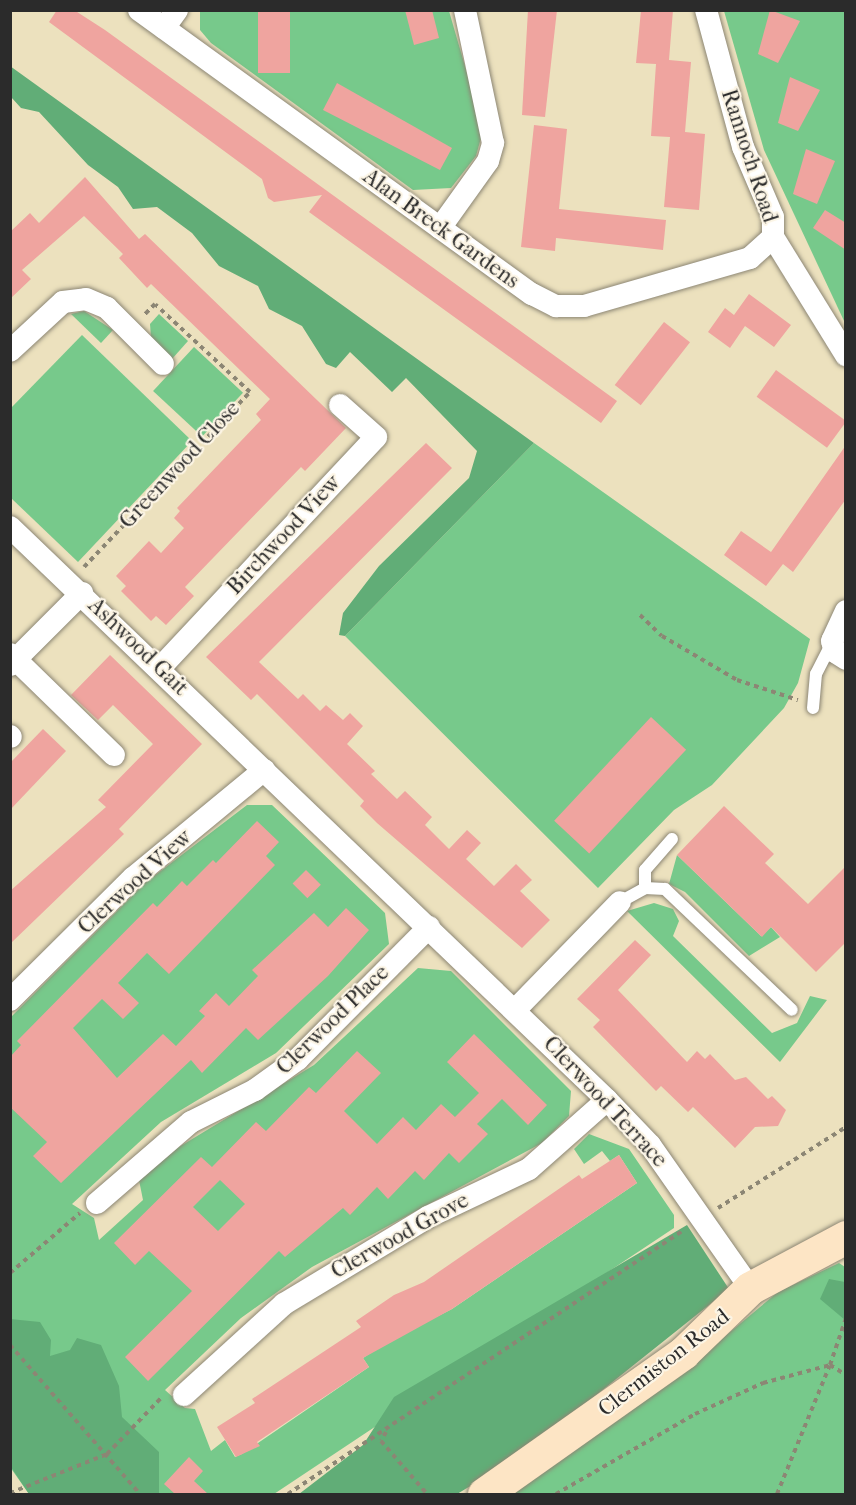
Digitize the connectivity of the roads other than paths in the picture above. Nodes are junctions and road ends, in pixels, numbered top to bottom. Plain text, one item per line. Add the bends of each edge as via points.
1 (139, 10) edge
2 (465, 10) edge
3 (706, 10) edge
4 (170, 19) edge
5 (440, 228) junction
6 (773, 237) junction
7 (10, 351) edge
8 (846, 355) edge
9 (163, 364) dead end
10 (340, 405) dead end
11 (10, 527) edge
12 (76, 587) junction
13 (846, 611) edge
14 (832, 640) junction
15 (12, 659) edge
16 (846, 659) edge
17 (160, 668) junction
18 (813, 708) road end
19 (114, 755) dead end
20 (264, 770) junction
21 (672, 839) dead end
22 (645, 888) junction
23 (620, 902) joint
24 (429, 927) junction
25 (10, 1000) edge
26 (516, 1009) junction
27 (792, 1010) dead end
28 (607, 1100) junction
29 (97, 1203) road end
30 (840, 1248) edge
31 (750, 1288) junction
32 (197, 1389) road end
33 (484, 1494) edge

1 - 4 street, Alan Breck Gardens
2 - 5 street via 493,143 488,161
3 - 6 street, Rannoch Road via 743,147 773,217
4 - 5 street, Alan Breck Gardens
5 - 6 street, Alan Breck Gardens via 556,306 584,306 750,258
6 - 8 street, Rannoch Road
7 - 9 street via 63,302 86,300 106,308
10 - 17 street, Birchwood View via 376,437
11 - 12 street, Ashwood Gait
12 - 15 street
12 - 17 street, Ashwood Gait
13 - 14 street
14 - 16 street via 835,652
14 - 18 lane via 816,674
15 - 19 street
17 - 20 street, Ashwood Gait
20 - 24 street, Clerwood Terrace
20 - 25 street, Clerwood View via 133,878
21 - 22 lane via 645,870
22 - 23 lane
22 - 27 lane via 665,889 687,904
23 - 26 street
24 - 26 street, Clerwood Terrace
24 - 29 street, Clerwood Place via 298,1059 255,1090 191,1122 120,1194
26 - 28 street, Clerwood Terrace
28 - 31 street, Clerwood Terrace via 651,1145
28 - 32 street, Clerwood Grove via 529,1169 428,1217 284,1304
30 - 31 street, Clermiston Road
31 - 33 street, Clermiston Road via 683,1353

